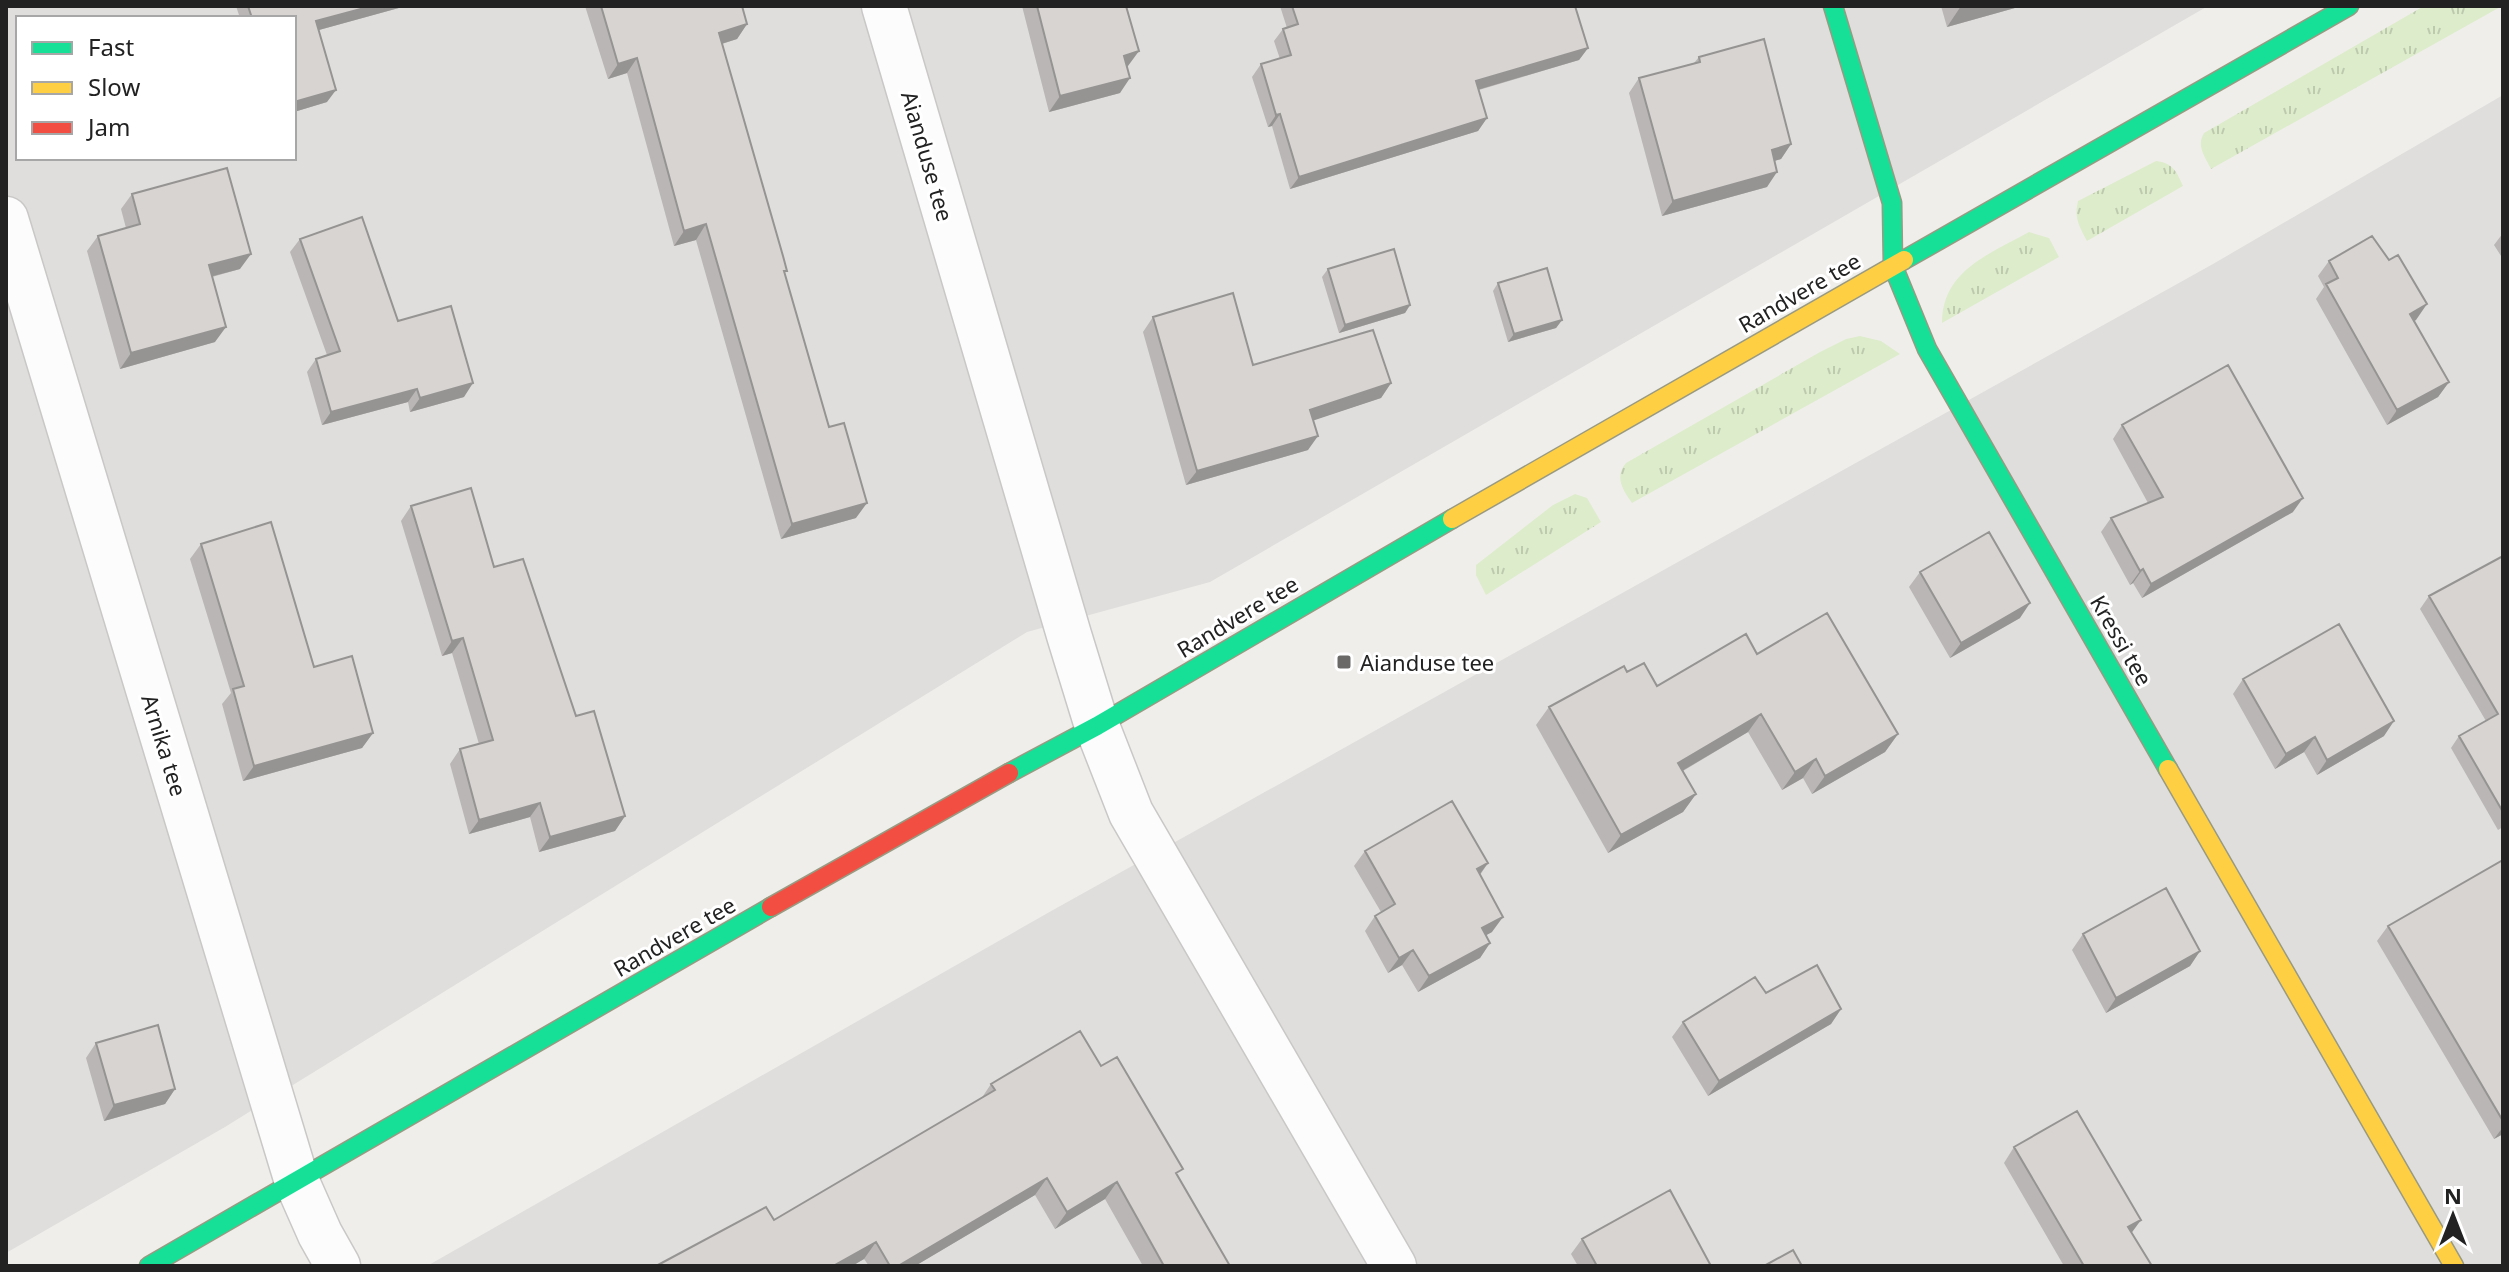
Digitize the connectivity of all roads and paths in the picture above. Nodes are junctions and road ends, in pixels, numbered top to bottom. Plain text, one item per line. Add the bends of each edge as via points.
1 (884, 6) edge
2 (1833, 6) edge
3 (2349, 6) edge
4 (6, 219) edge
5 (1893, 266) junction
6 (1097, 726) junction
7 (297, 1182) junction
8 (149, 1266) edge
9 (338, 1266) edge
10 (1394, 1266) edge
11 (2454, 1266) edge

1 - 6 street, Aianduse tee
2 - 5 main road, Kressi tee via 1892,203
3 - 5 main road, Randvere tee
4 - 7 street, Arnika tee
5 - 6 main road, Randvere tee
5 - 11 main road, Kressi tee via 1927,349
6 - 7 main road, Randvere tee via 910,827
6 - 10 street, Aianduse tee via 1131,813
7 - 8 main road, Randvere tee
7 - 9 street, Arnika tee

